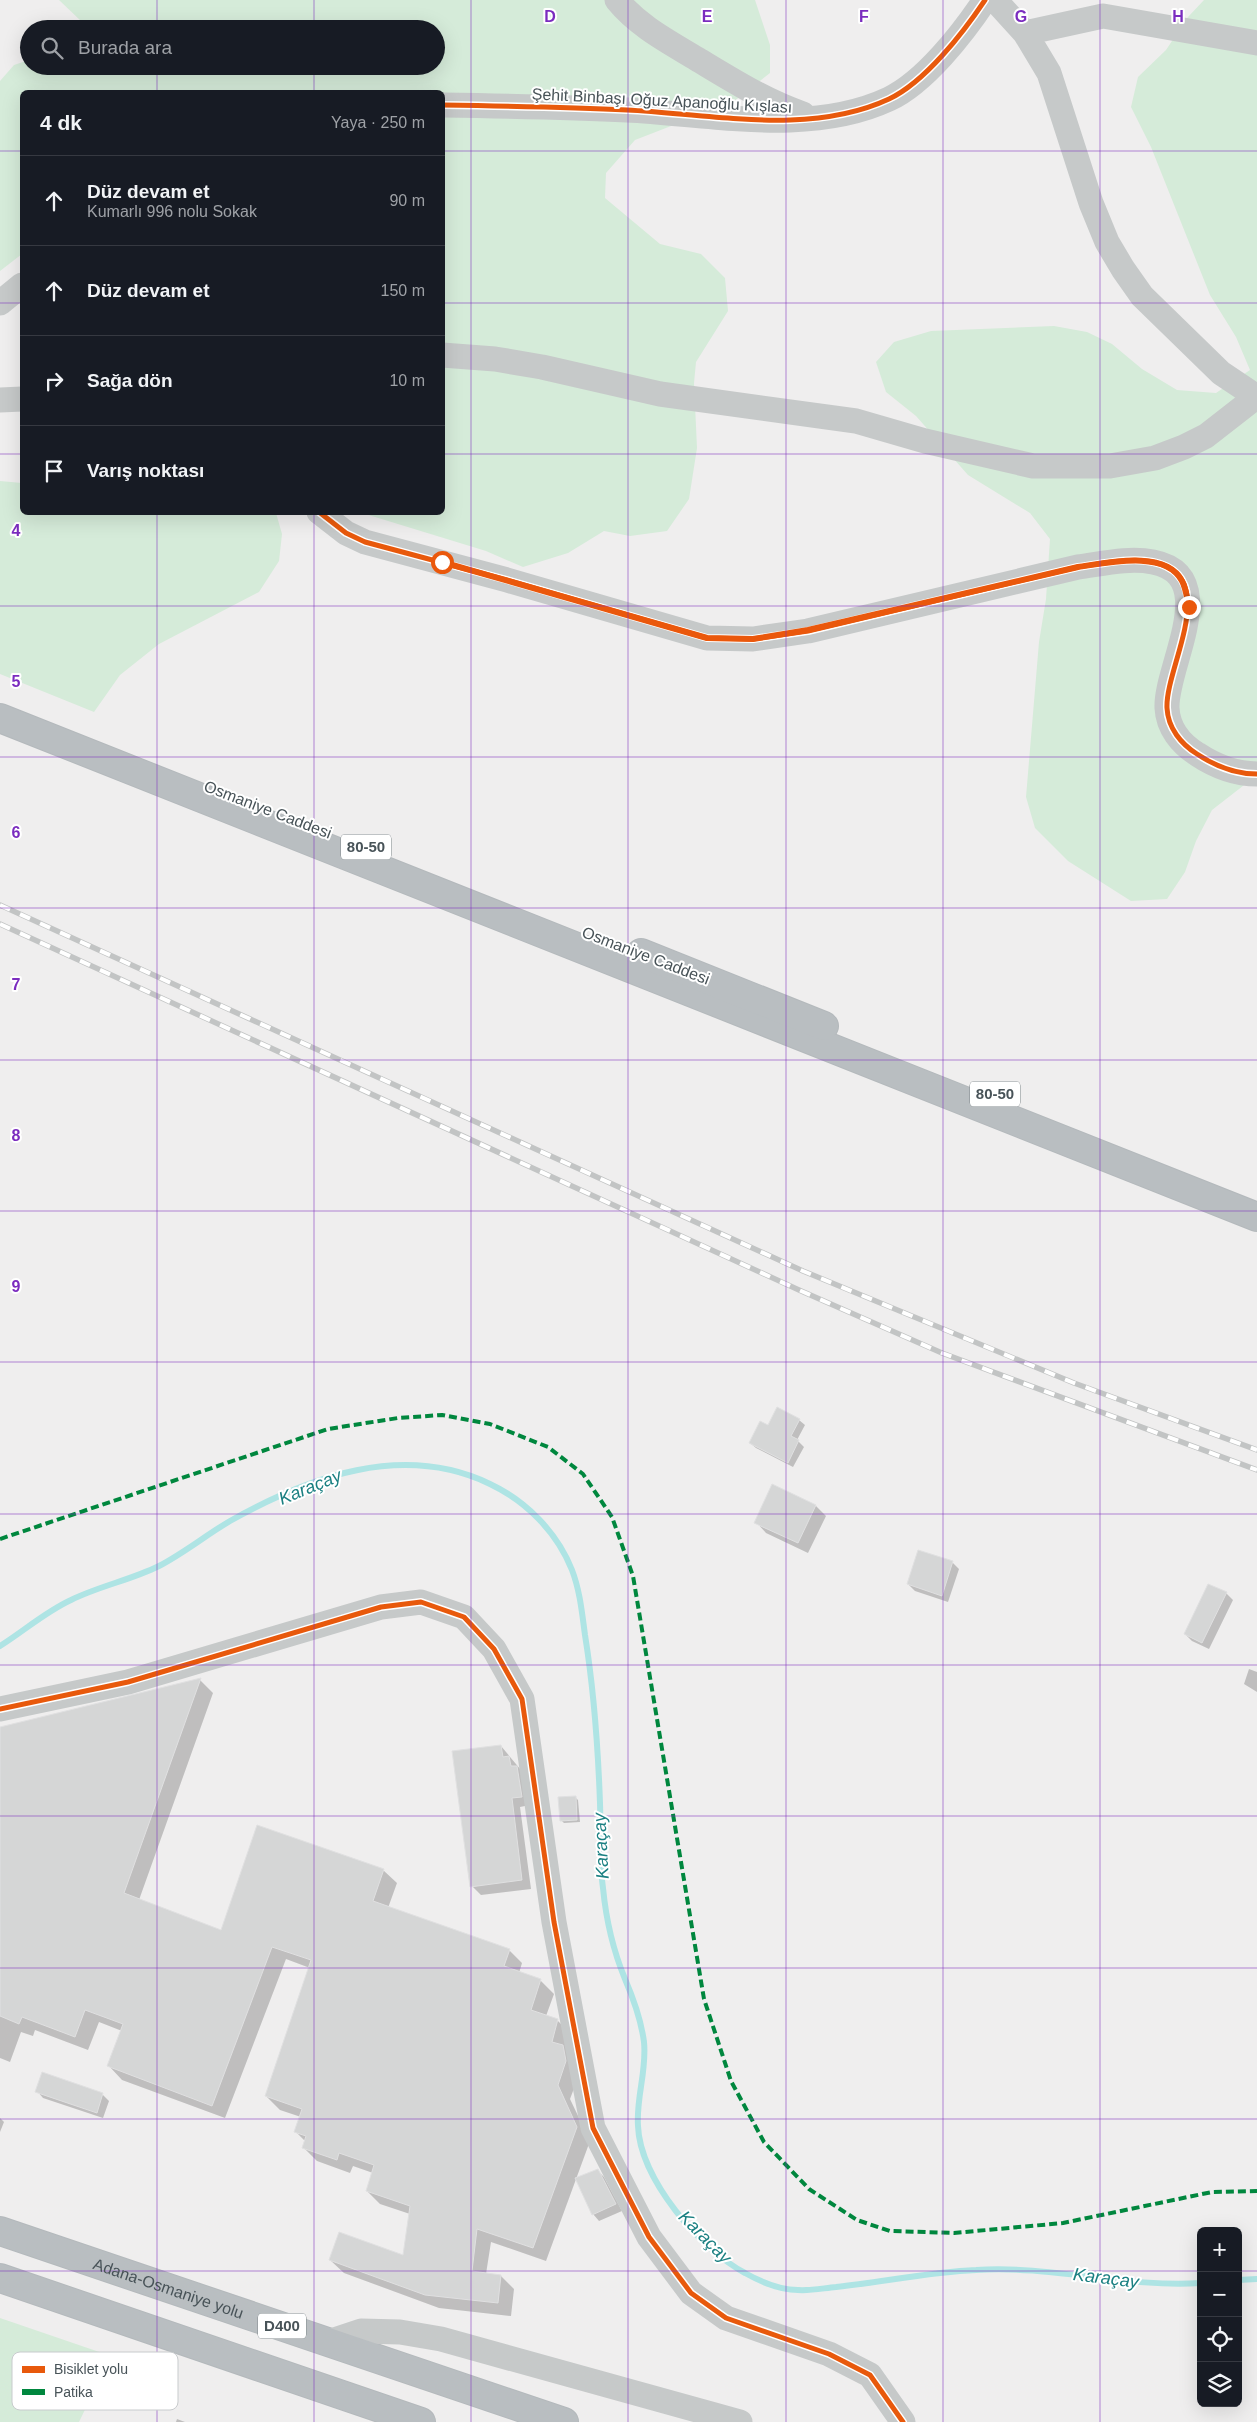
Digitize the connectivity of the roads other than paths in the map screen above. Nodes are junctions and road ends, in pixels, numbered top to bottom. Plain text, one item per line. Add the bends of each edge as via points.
1 (618, 0) edge
2 (986, 0) edge
3 (995, 0) edge
4 (1025, 33) junction
5 (1257, 43) edge
6 (445, 105) edge
7 (816, 118) junction
8 (20, 287) edge
9 (0, 303) edge
10 (445, 355) edge
11 (1256, 397) edge
12 (20, 399) edge
13 (0, 400) edge
14 (323, 515) edge
15 (0, 706) edge
16 (0, 718) edge
17 (1257, 774) edge
18 (1257, 1200) edge
19 (1257, 1217) edge
20 (0, 1709) edge
21 (0, 2231) edge
22 (0, 2278) edge
23 (328, 2342) junction
24 (421, 2422) edge
25 (564, 2422) edge
26 (740, 2422) edge
27 (903, 2422) edge

1 - 7 street via 628,14 750,91 780,106
2 - 7 street, Şehit Binbaşı Oğuz Apanoğlu Kışlası via 942,56 890,98 867,107
3 - 4 street
4 - 5 street via 1103,16
4 - 11 street via 1049,73 1106,242 1123,269 1142,296 1176,330 1222,373
6 - 7 street, Şehit Binbaşı Oğuz Apanoğlu Kışlası via 629,110 767,120
8 - 9 street
10 - 11 street via 495,358 660,394 856,422 1033,466 1110,466 1155,458 1206,436
12 - 13 street
14 - 17 street via 346,533 365,542 707,638 753,639 808,630 1078,567 1152,561 1170,566 1182,581 1189,607 1167,709 1174,734 1188,749 1214,765
15 - 18 highway, Osmaniye Caddesi / 80-50 via 732,989
16 - 19 highway
20 - 27 street via 128,1682 381,1606 421,1602 464,1617 494,1649 522,1699 554,1922 593,2128 650,2237 691,2293 726,2318 830,2354 870,2375
21 - 23 highway, Adana-Osmaniye yolu / D400
22 - 24 highway
23 - 25 highway, Adana-Osmaniye yolu / D400
23 - 26 street via 361,2331 400,2332 441,2339

